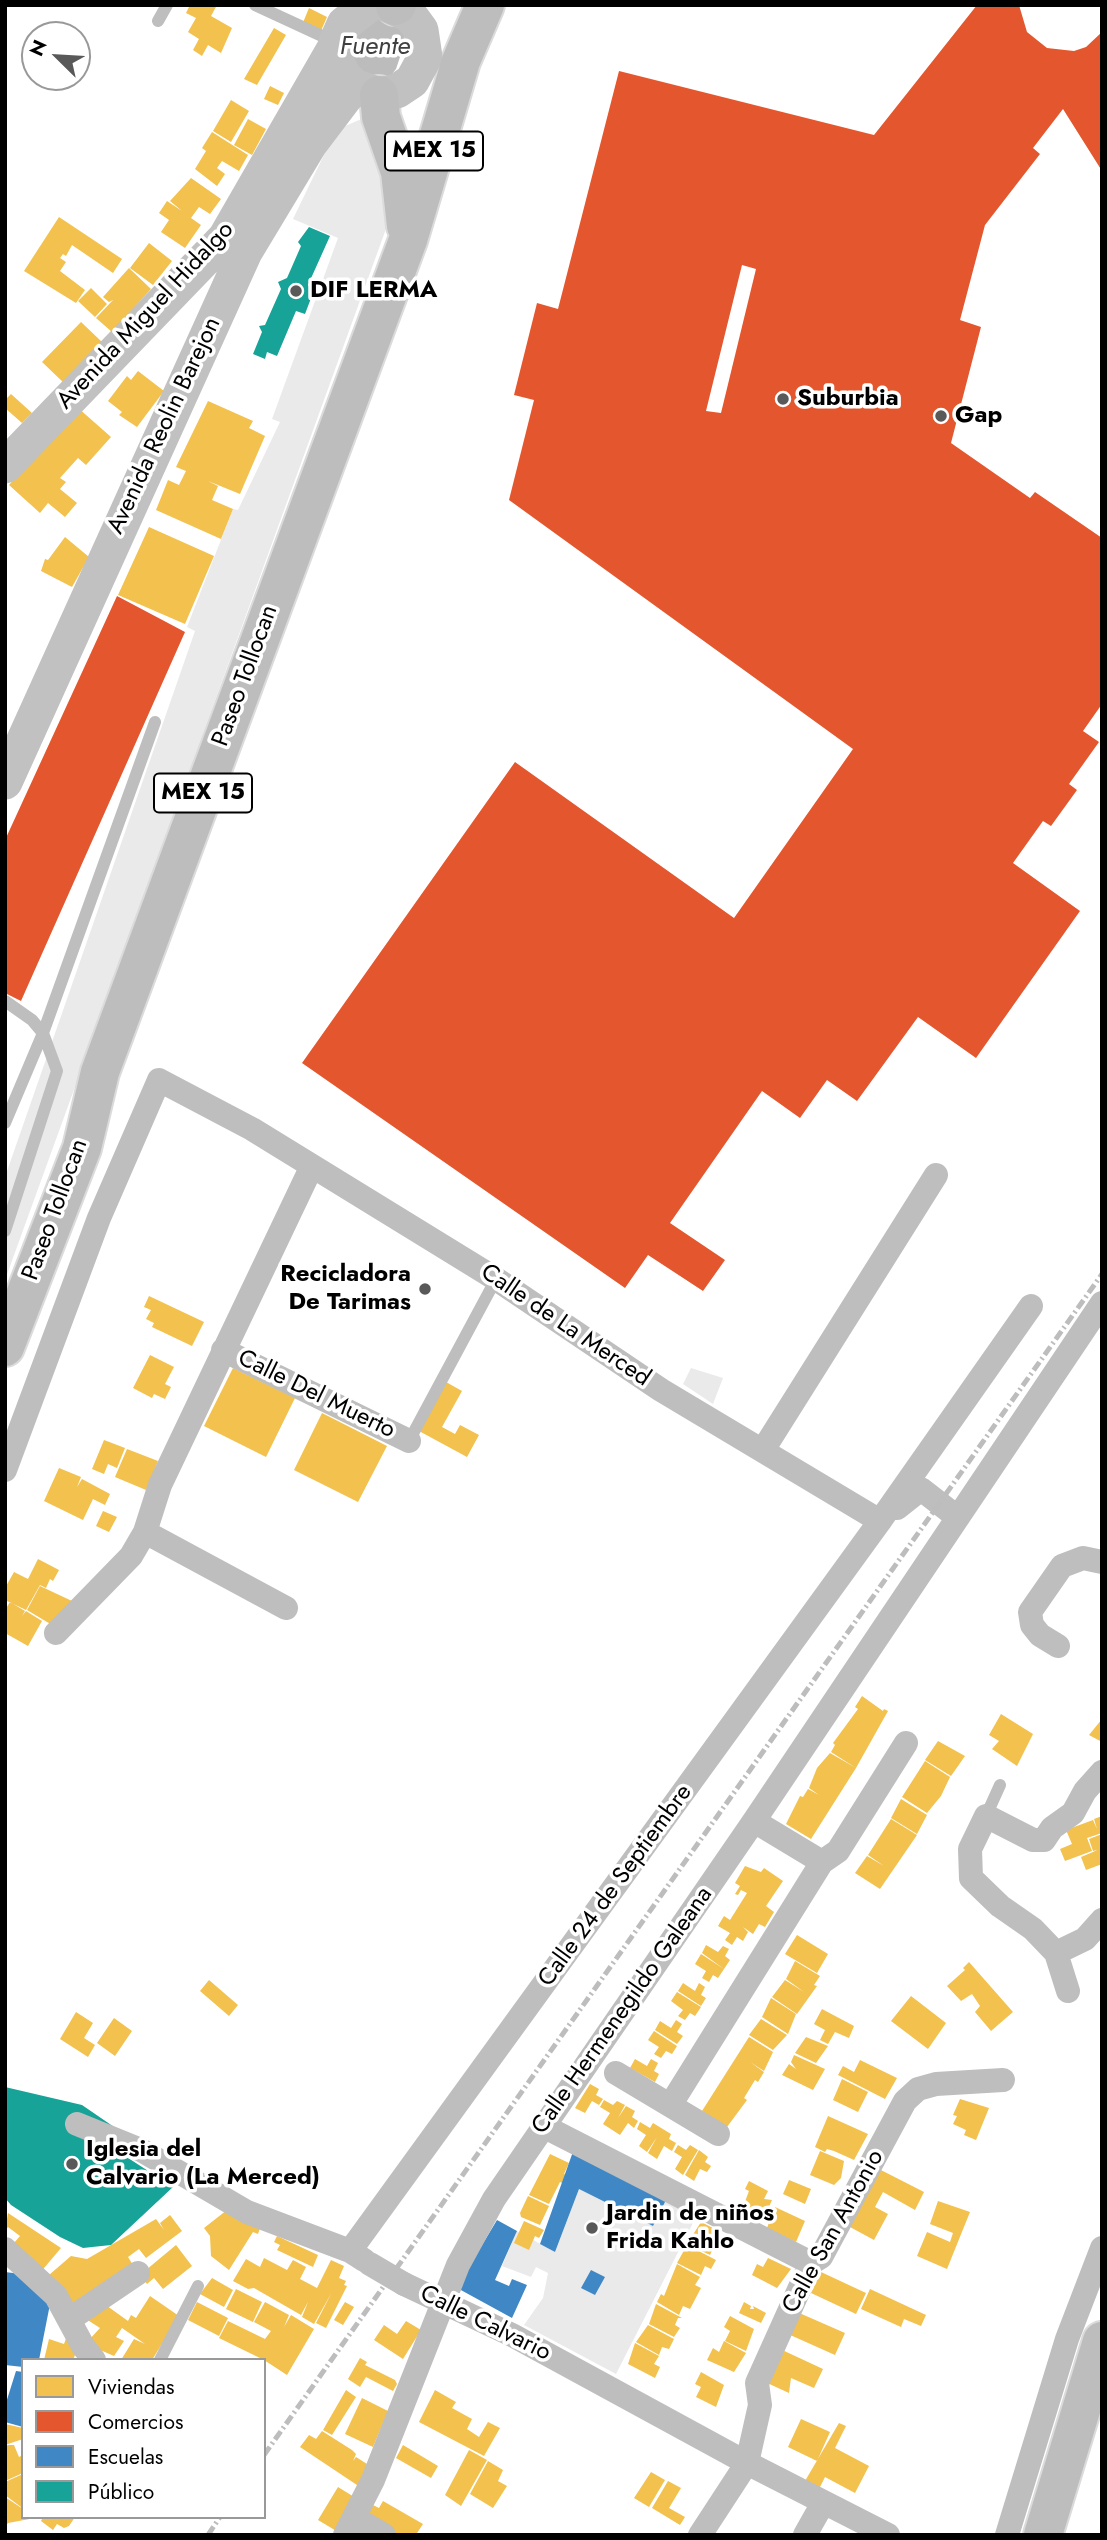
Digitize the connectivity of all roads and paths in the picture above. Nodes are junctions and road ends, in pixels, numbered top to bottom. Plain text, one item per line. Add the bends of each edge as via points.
1 (167, 5) edge
2 (255, 5) edge
3 (471, 5) edge
4 (485, 5) edge
5 (367, 16) edge
6 (158, 21) dead end
7 (437, 58) junction
8 (366, 90) junction
9 (408, 240) junction
10 (235, 245) junction
11 (5, 466) edge
12 (155, 723) dead end
13 (5, 782) edge
14 (5, 1002) edge
15 (43, 1032) junction
16 (5, 1123) edge
17 (311, 1168) junction
18 (936, 1175) dead end
19 (5, 1231) edge
20 (496, 1279) junction
21 (1102, 1303) edge
22 (1031, 1306) dead end
23 (5, 1347) edge
24 (223, 1350) junction
25 (409, 1441) joint
26 (762, 1450) junction
27 (5, 1470) edge
28 (957, 1517) junction
29 (880, 1521) junction
30 (145, 1532) junction
31 (1102, 1562) edge
32 (286, 1608) dead end
33 (56, 1633) dead end
34 (1058, 1646) dead end
35 (906, 1743) dead end
36 (1102, 1772) edge
37 (1000, 1785) dead end
38 (986, 1816) junction
39 (754, 1821) junction
40 (822, 1862) junction
41 (1102, 1920) edge
42 (1056, 1954) junction
43 (1068, 1991) dead end
44 (616, 2073) dead end
45 (1003, 2080) dead end
46 (671, 2104) junction
47 (77, 2124) dead end
48 (545, 2127) junction
49 (718, 2134) dead end
50 (1102, 2248) edge
51 (5, 2249) edge
52 (360, 2258) junction
53 (811, 2263) junction
54 (138, 2273) dead end
55 (198, 2286) dead end
56 (445, 2305) junction
57 (70, 2319) junction
58 (1102, 2341) edge
59 (92, 2358) edge
60 (161, 2358) edge
61 (747, 2463) junction
62 (823, 2503) junction
63 (350, 2526) edge
64 (384, 2535) edge
65 (700, 2535) edge
66 (805, 2535) edge
67 (888, 2535) edge
68 (1007, 2535) edge
69 (1043, 2535) edge

1 - 6 lane
2 - 5 lane
3 - 7 street
4 - 7 highway, Paseo Tollocan / MEX 15
5 - 7 main road via 410,15
5 - 8 main road via 343,75
5 - 10 main road, Avenida Miguel Hidalgo
7 - 8 main road via 397,91
7 - 9 highway, Paseo Tollocan / MEX 15
8 - 9 highway via 382,117 400,172
8 - 10 main road, Avenida Reolin Barejon via 324,122
9 - 23 highway, Paseo Tollocan / MEX 15 via 100,1072 82,1148
10 - 11 main road, Avenida Miguel Hidalgo
10 - 13 main road, Avenida Reolin Barejon
12 - 15 lane
14 - 15 lane
15 - 16 lane
15 - 19 lane via 57,1071
17 - 20 street, Calle de La Merced
17 - 24 street
17 - 27 street, Calle de La Merced via 252,1129 159,1080 99,1218
18 - 26 street
20 - 25 lane
20 - 26 street, Calle de La Merced via 661,1390
21 - 28 street, Calle Hermenegildo Galeana
22 - 29 street, Calle 24 de Septiembre
24 - 25 street, Calle Del Muerto
24 - 30 street via 160,1485
26 - 29 street, Calle de La Merced
28 - 29 street via 921,1489
28 - 39 street, Calle Hermenegildo Galeana
29 - 52 street, Calle 24 de Septiembre
30 - 32 street
30 - 33 street via 131,1556
31 - 34 street via 1083,1558 1062,1566 1030,1612 1040,1635
35 - 40 street via 838,1851
36 - 38 street via 1073,1814 1052,1828 1044,1840 1033,1840
37 - 38 lane
38 - 42 street via 972,1839 971,1878
39 - 40 street
39 - 48 street, Calle Hermenegildo Galeana
40 - 46 street
41 - 42 street via 1086,1938
42 - 43 street
44 - 46 street
45 - 53 street, Calle San Antonio via 936,2084 911,2095 821,2257
46 - 49 street
47 - 52 street, Calle Calvario via 141,2150 247,2211
48 - 53 street
48 - 56 street, Calle Hermenegildo Galeana via 494,2199 458,2265
50 - 68 street via 1067,2339
51 - 57 street via 56,2296
52 - 56 street, Calle Calvario, bridge
53 - 61 street, Calle San Antonio via 757,2383 760,2405
54 - 57 street
55 - 60 lane
56 - 61 street, Calle Calvario via 512,2335
56 - 63 street, Calle Hermenegildo Galeana
57 - 59 street
58 - 69 highway
61 - 62 street, Calle Calvario
61 - 65 street
62 - 66 street
62 - 67 street, Calle Calvario
63 - 64 street

